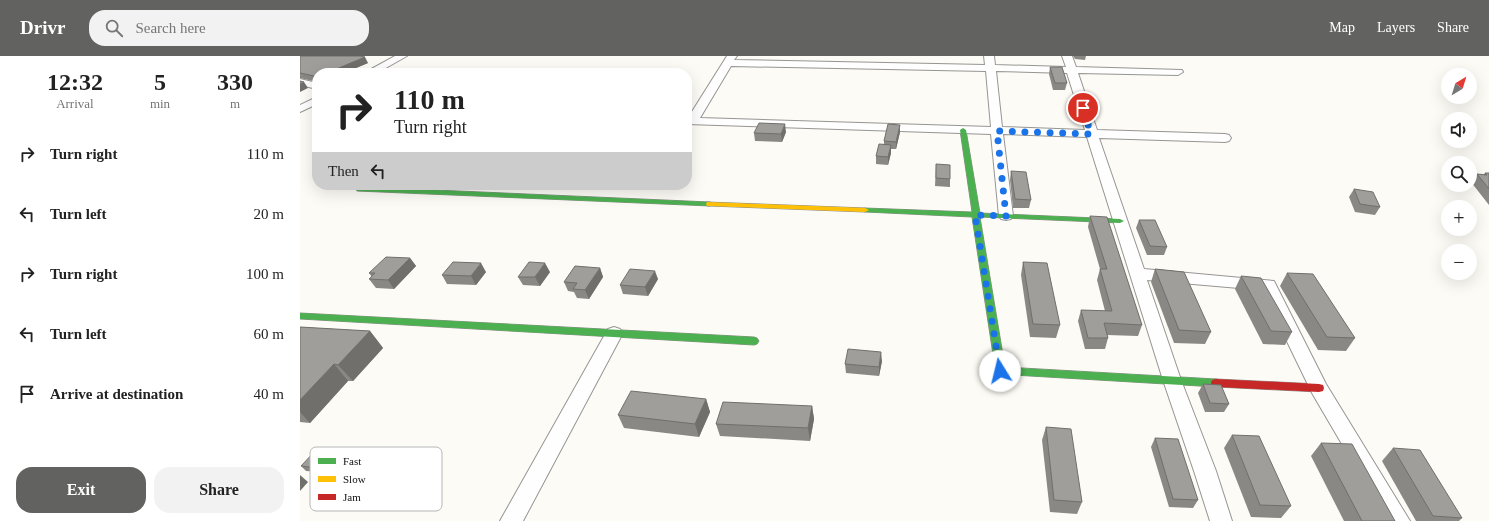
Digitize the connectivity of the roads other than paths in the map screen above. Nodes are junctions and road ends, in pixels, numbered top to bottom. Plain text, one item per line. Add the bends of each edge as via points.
1 (402, 56) edge
2 (989, 56) edge
3 (730, 60) edge
4 (1069, 63) edge
5 (379, 68) edge
6 (990, 68) junction
7 (1178, 72) dead end
8 (300, 82) edge
9 (312, 85) edge
10 (312, 103) edge
11 (301, 109) edge
12 (312, 109) edge
13 (692, 117) edge
14 (692, 121) edge
15 (963, 130) junction
16 (997, 131) junction
17 (1091, 134) junction
18 (1225, 138) dead end
19 (384, 190) edge
20 (975, 215) junction
21 (1006, 216) junction
22 (1120, 221) junction
23 (1137, 274) junction
24 (300, 316) edge
25 (614, 333) junction
26 (754, 341) dead end
27 (1172, 380) junction
28 (1319, 388) junction
29 (512, 521) edge
30 (1221, 521) edge
31 (1398, 521) edge

1 - 5 street
2 - 6 street
3 - 6 street
3 - 13 street
4 - 6 street
4 - 7 street
4 - 17 street
6 - 16 street
8 - 9 street
10 - 11 street
11 - 12 street
14 - 15 street
15 - 16 street
15 - 20 street
16 - 17 street
16 - 21 street
17 - 18 street
17 - 22 street
19 - 20 street
20 - 21 street
20 - 27 street via 1000,371
21 - 22 street
22 - 23 street
23 - 27 street
23 - 28 street via 1268,284
24 - 25 street
25 - 26 street
25 - 29 street
27 - 28 street
27 - 30 street
28 - 31 street

